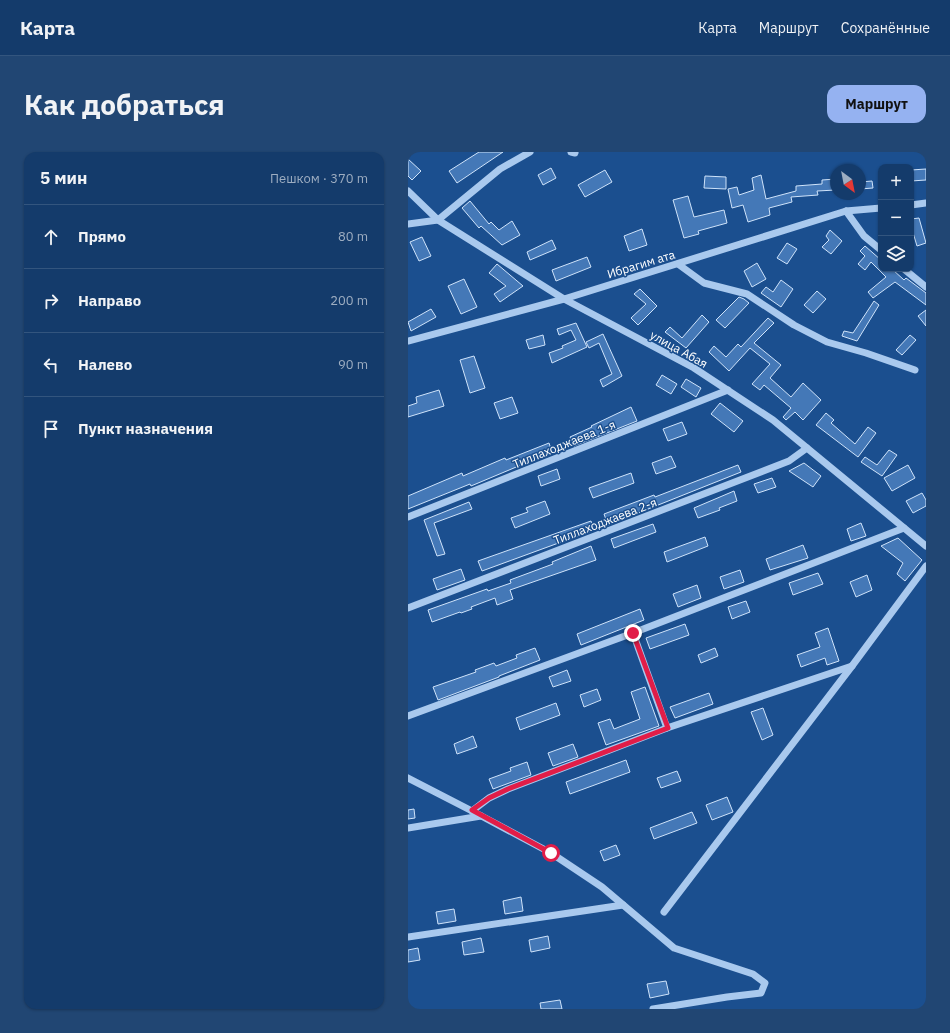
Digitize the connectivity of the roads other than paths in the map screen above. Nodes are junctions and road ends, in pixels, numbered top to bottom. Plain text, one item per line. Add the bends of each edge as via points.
1 (530, 152) edge
2 (408, 191) edge
3 (926, 203) edge
4 (914, 205) edge
5 (878, 208) edge
6 (846, 212) junction
7 (438, 220) junction
8 (408, 224) edge
9 (878, 248) edge
10 (678, 264) junction
11 (908, 272) edge
12 (926, 287) edge
13 (564, 299) junction
14 (408, 341) edge
15 (915, 370) dead end
16 (728, 390) junction
17 (807, 448) junction
18 (408, 517) edge
19 (904, 528) junction
20 (926, 546) edge
21 (926, 566) edge
22 (408, 608) edge
23 (633, 633) junction
24 (852, 666) junction
25 (408, 716) edge
26 (668, 728) junction
27 (408, 778) edge
28 (472, 810) junction
29 (481, 816) junction
30 (408, 828) edge
31 (623, 905) junction
32 (664, 912) dead end
33 (408, 937) edge
34 (653, 1009) edge

1 - 7 street via 500,169
2 - 7 street, улица Абая
3 - 4 street
5 - 6 street, Ибрагим ата
6 - 9 street via 864,236
6 - 10 street, Ибрагим ата
7 - 8 street
7 - 13 street, улица Абая
10 - 13 street, Ибрагим ата
10 - 15 street via 704,283 747,294 794,325 826,342
11 - 12 street
13 - 14 street, Ибрагим ата
13 - 16 street, улица Абая via 694,368
16 - 17 street, улица Абая via 774,420
16 - 18 street, Тиллаходжаева 1-я
17 - 19 street, улица Абая
17 - 22 street, Тиллаходжаева 2-я via 789,462
19 - 20 street, улица Абая
19 - 23 street
21 - 24 street
23 - 25 street
23 - 26 street
24 - 26 street
24 - 32 street
26 - 28 street via 508,789
27 - 28 street
28 - 29 street
29 - 30 street
29 - 31 street via 551,853 602,887
31 - 33 street
31 - 34 street via 674,948 754,974 765,983 761,993

